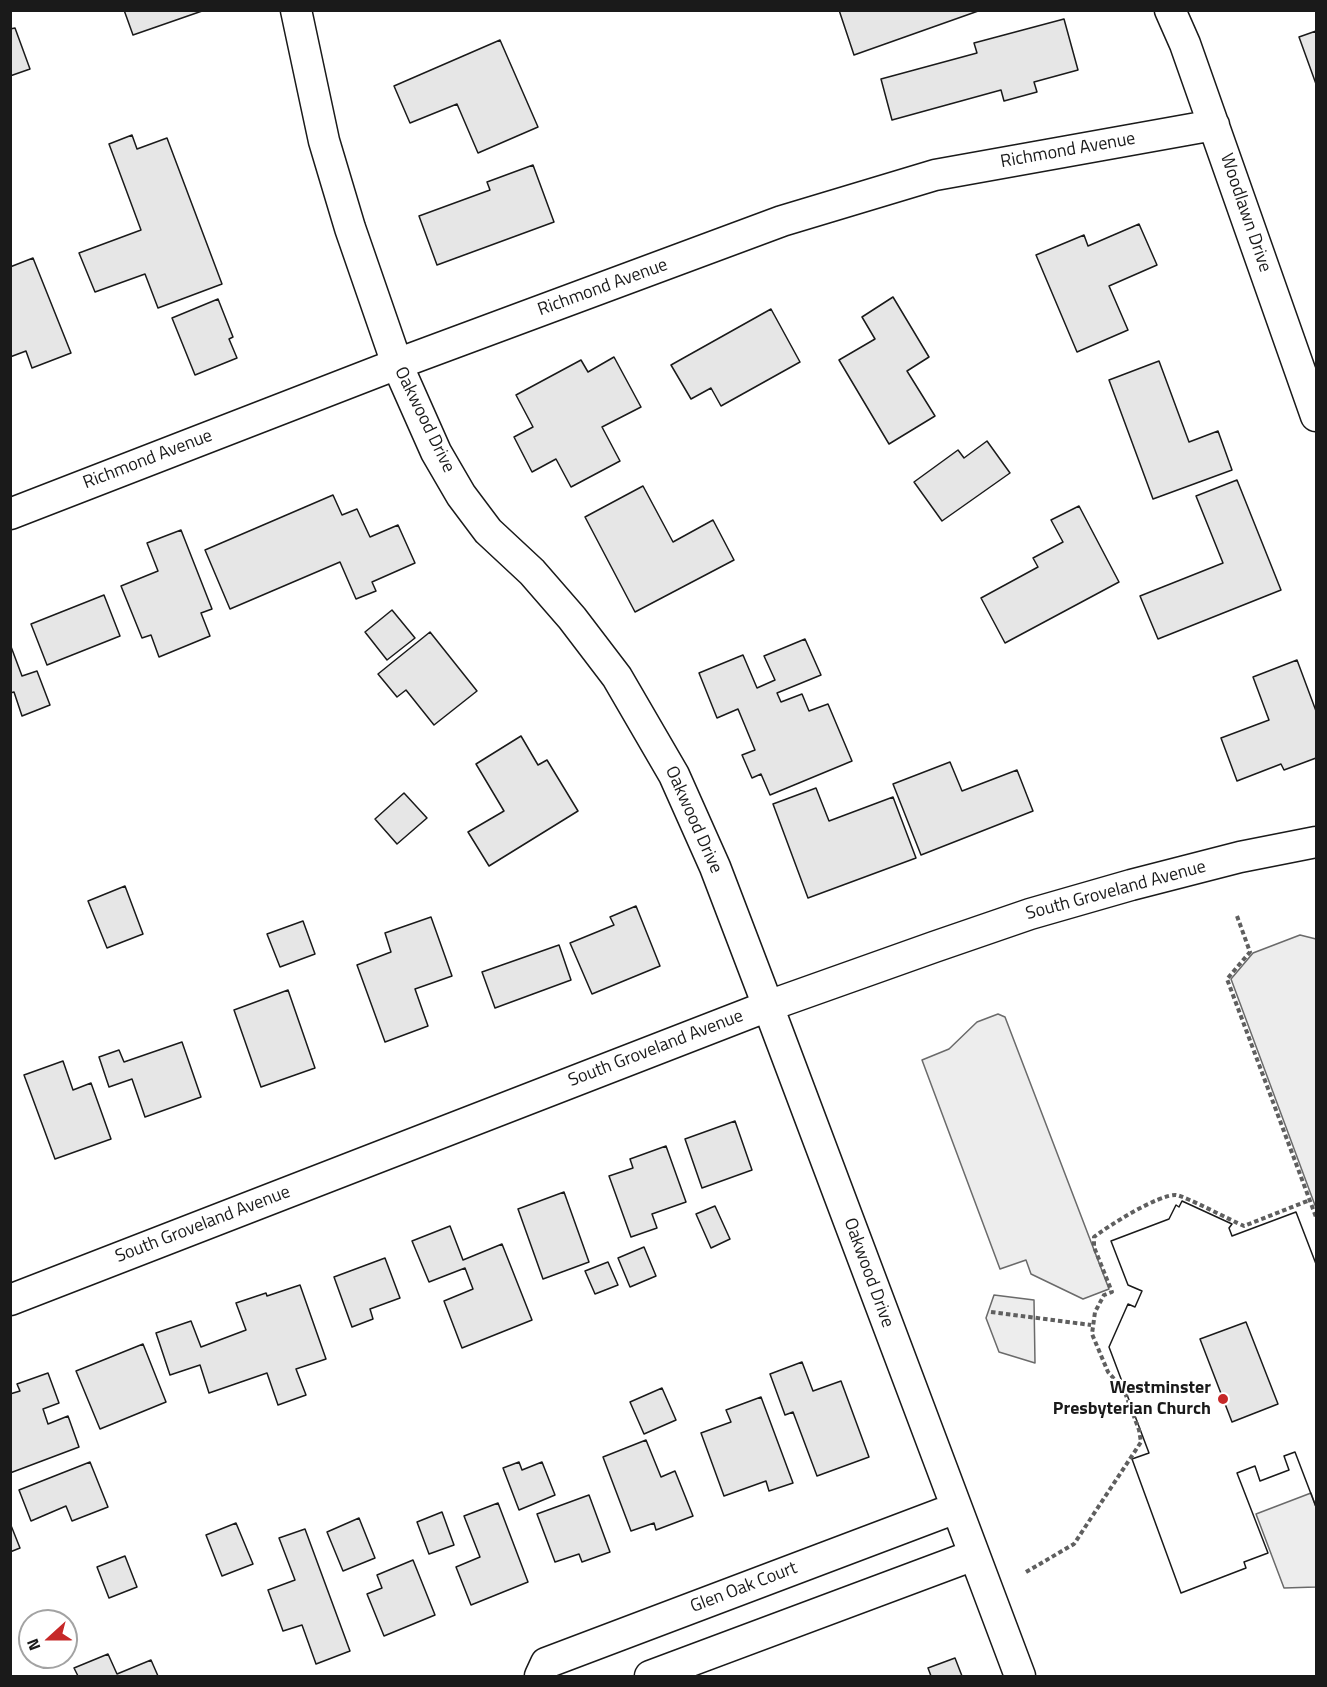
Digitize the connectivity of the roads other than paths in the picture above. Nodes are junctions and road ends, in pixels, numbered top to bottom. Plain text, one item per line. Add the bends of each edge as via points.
1 (296, 10) edge
2 (1170, 10) edge
3 (1214, 125) junction
4 (397, 364) junction
5 (1317, 416) edge
6 (10, 514) edge
7 (1317, 842) edge
8 (768, 1006) junction
9 (10, 1300) edge
10 (956, 1508) junction
11 (974, 1555) junction
12 (540, 1677) edge
13 (650, 1677) edge
14 (1020, 1677) edge

1 - 4 street, Oakwood Drive via 324,141
2 - 3 street, Woodlawn Drive
3 - 4 street, Richmond Avenue via 935,175 782,221
3 - 5 street, Woodlawn Drive
4 - 6 street, Richmond Avenue
4 - 8 street, Oakwood Drive via 436,452 461,495 488,531 572,618 611,668 674,775 715,867
7 - 8 street, South Groveland Avenue via 1218,863 1030,914
8 - 9 street, South Groveland Avenue
8 - 10 street, Oakwood Drive
10 - 11 street, Oakwood Drive
10 - 12 street, Glen Oak Court via 546,1663
11 - 13 street
11 - 14 street, Oakwood Drive

